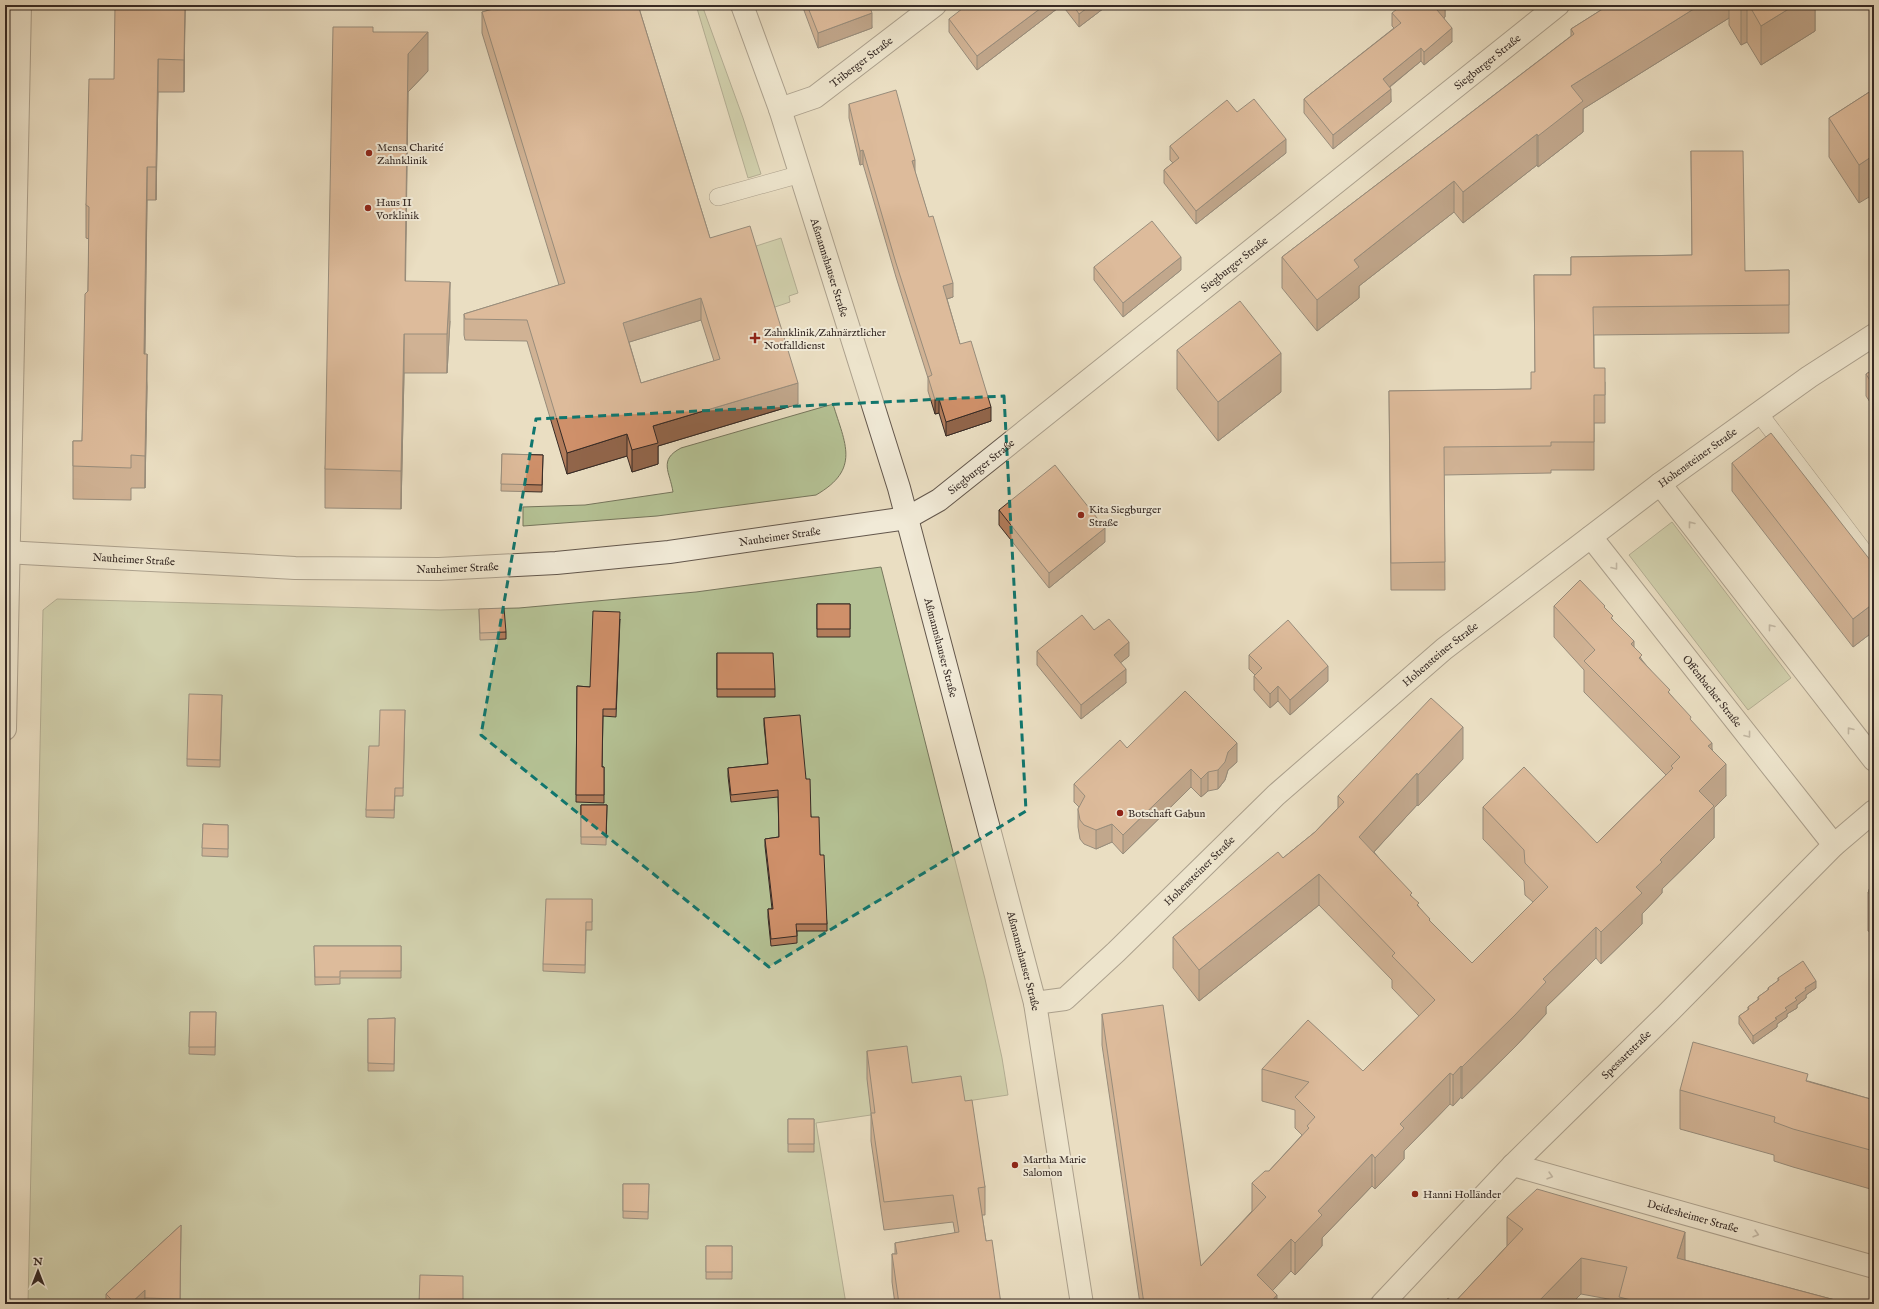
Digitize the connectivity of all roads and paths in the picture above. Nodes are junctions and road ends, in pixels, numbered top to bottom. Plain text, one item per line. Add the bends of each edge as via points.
1 (20, 5) edge
2 (742, 5) edge
3 (936, 5) edge
4 (1558, 5) edge
5 (780, 109) junction
6 (801, 174) junction
7 (718, 197) dead end
8 (1874, 335) edge
9 (1758, 412) junction
10 (1660, 484) junction
11 (907, 518) junction
12 (1590, 537) junction
13 (6, 552) edge
14 (1874, 565) edge
15 (5, 729) edge
16 (1874, 760) edge
17 (1872, 814) edge
18 (1834, 845) junction
19 (1035, 1002) junction
20 (1513, 1165) junction
21 (1874, 1267) edge
22 (1082, 1304) edge
23 (1382, 1304) edge

1 - 13 street
2 - 5 street, Aßmannshauser Straße
3 - 5 street, Triberger Straße via 815,97
4 - 11 street, Siegburger Straße via 939,500
5 - 6 street, Aßmannshauser Straße
6 - 7 lane
6 - 11 street, Aßmannshauser Straße
8 - 9 street, Hohensteiner Straße
9 - 10 street, Hohensteiner Straße
9 - 14 lane
10 - 12 street, Hohensteiner Straße
16 -> 10 street
11 - 13 street, Nauheimer Straße via 669,552 556,564 439,569 295,568
11 - 19 street, Aßmannshauser Straße
12 -> 18 street, Offenbacher Straße
12 - 19 street, Hohensteiner Straße via 1444,649 1334,743 1276,795 1065,999
13 - 15 street
17 - 18 street, Spessartstraße
18 - 20 street, Spessartstraße
19 - 22 street, Aßmannshauser Straße
20 -> 21 street, Deidesheimer Straße
20 - 23 street, Spessartstraße

